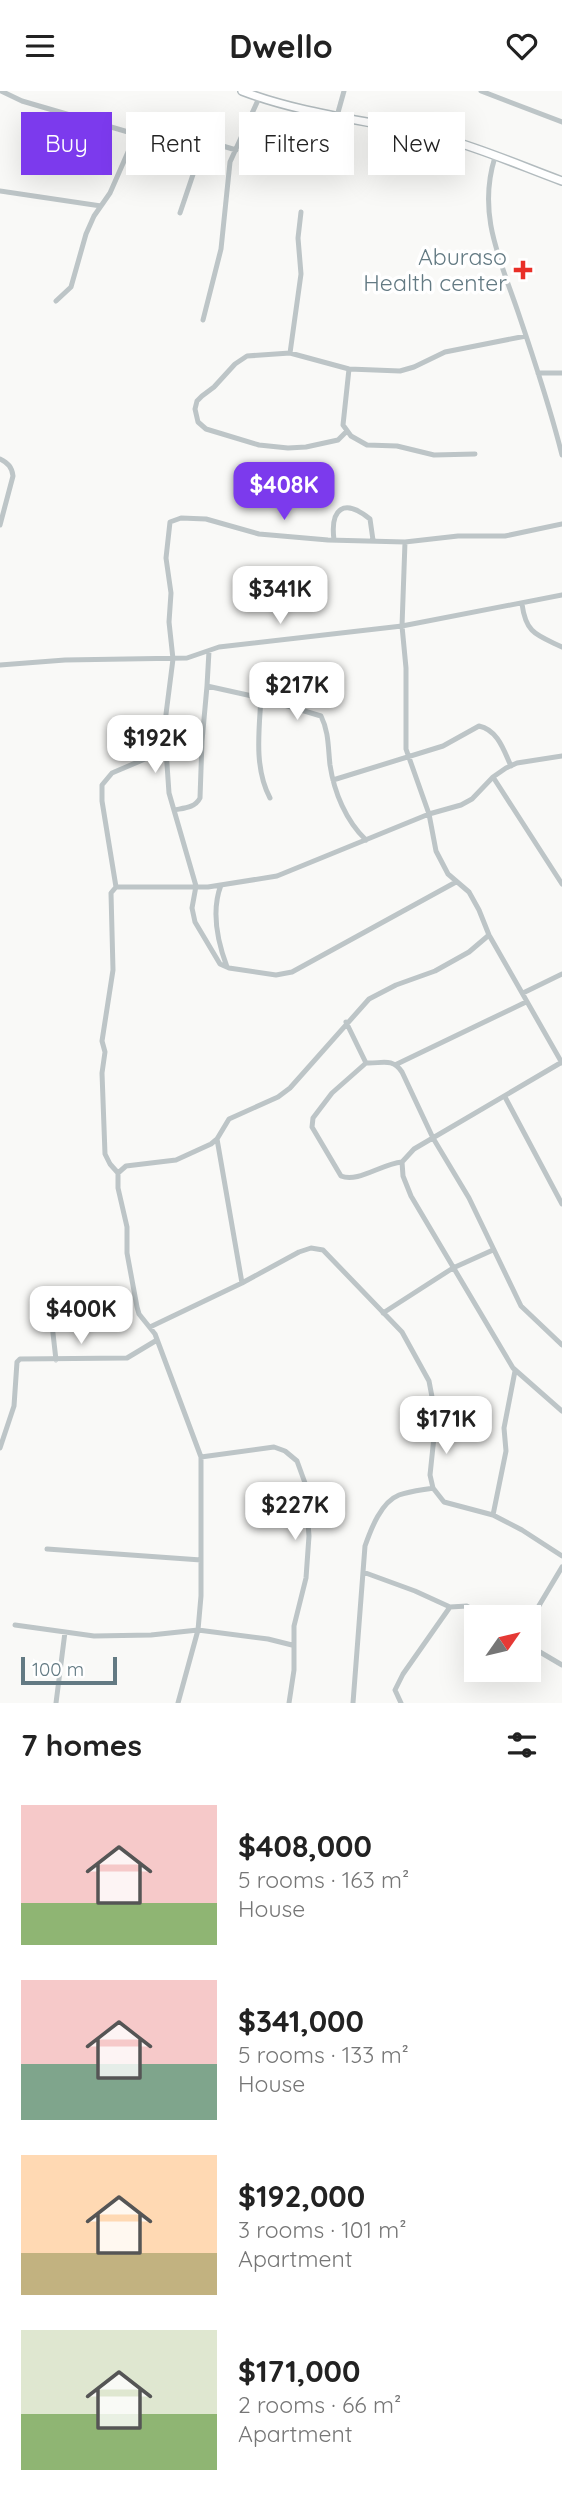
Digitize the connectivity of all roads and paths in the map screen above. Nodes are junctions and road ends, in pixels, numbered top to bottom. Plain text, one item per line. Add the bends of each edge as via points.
1 (1, 91) edge
2 (242, 91) edge
3 (344, 91) edge
4 (481, 91) edge
5 (259, 97) junction
6 (321, 112) edge
7 (338, 112) edge
8 (354, 120) edge
9 (562, 123) edge
10 (126, 131) edge
11 (225, 148) edge
12 (236, 151) junction
13 (126, 155) edge
14 (495, 157) junction
15 (193, 175) edge
16 (562, 181) edge
17 (0, 191) edge
18 (102, 206) junction
19 (301, 212) dead end
20 (180, 213) dead end
21 (56, 302) dead end
22 (203, 320) dead end
23 (526, 335) junction
24 (290, 353) junction
25 (349, 369) junction
26 (538, 373) junction
27 (562, 373) edge
28 (346, 432) junction
29 (475, 454) dead end
30 (562, 455) edge
31 (0, 459) edge
32 (562, 524) edge
33 (0, 525) edge
34 (373, 540) junction
35 (334, 541) junction
36 (405, 541) junction
37 (562, 595) edge
38 (522, 604) junction
39 (402, 626) junction
40 (562, 647) edge
41 (209, 651) junction
42 (173, 659) junction
43 (0, 665) edge
44 (207, 686) junction
45 (261, 698) junction
46 (166, 750) junction
47 (408, 756) junction
48 (562, 756) edge
49 (511, 766) junction
50 (493, 777) junction
51 (333, 780) junction
52 (270, 798) dead end
53 (174, 810) junction
54 (429, 814) junction
55 (366, 840) junction
56 (456, 882) junction
57 (562, 884) edge
58 (221, 885) junction
59 (196, 886) junction
60 (116, 887) junction
61 (489, 935) junction
62 (227, 967) junction
63 (562, 974) edge
64 (523, 993) junction
65 (526, 1002) junction
66 (346, 1022) junction
67 (562, 1062) edge
68 (366, 1063) junction
69 (397, 1064) junction
70 (505, 1097) junction
71 (433, 1138) junction
72 (217, 1139) junction
73 (402, 1162) junction
74 (118, 1173) junction
75 (562, 1204) edge
76 (493, 1250) junction
77 (453, 1268) junction
78 (242, 1283) junction
79 (50, 1298) dead end
80 (383, 1313) junction
81 (150, 1327) junction
82 (157, 1340) junction
83 (562, 1345) edge
84 (56, 1360) junction
85 (515, 1371) junction
86 (562, 1411) edge
87 (0, 1448) edge
88 (201, 1457) junction
89 (433, 1487) junction
90 (493, 1515) junction
91 (47, 1549) dead end
92 (562, 1556) edge
93 (201, 1560) junction
94 (562, 1567) edge
95 (363, 1572) junction
96 (539, 1605) edge
97 (450, 1607) junction
98 (464, 1607) edge
99 (15, 1625) dead end
100 (198, 1630) junction
101 (65, 1632) junction
102 (292, 1646) junction
103 (541, 1653) edge
104 (562, 1665) edge
105 (56, 1703) edge
106 (178, 1703) edge
107 (289, 1703) edge
108 (353, 1703) edge
109 (401, 1703) edge

1 - 10 street
2 - 5 street
3 - 7 street
4 - 9 street
5 - 6 street
5 - 12 street
8 - 14 street via 448,139
11 - 12 street
12 - 22 street via 230,162 221,249
13 - 18 street
14 - 16 street
14 - 23 street via 487,195 489,221
15 - 20 street
17 - 18 street
18 - 21 street via 86,234 71,288
19 - 24 street via 301,274
23 - 25 street via 445,352 408,370
23 - 26 street
24 - 25 street
24 - 28 street via 241,359 197,401 198,422 230,438 288,448 338,440
25 - 28 street via 342,425
26 - 27 street
26 - 30 street
28 - 29 street via 367,445 434,455
31 - 33 street via 13,476
32 - 36 street via 505,535
34 - 35 street
34 - 35 street via 370,519 362,511 345,508 333,516
34 - 36 street
35 - 42 street via 248,532 206,519 170,522 166,558
36 - 39 street
37 - 38 street
38 - 39 street
38 - 40 street via 530,629
39 - 41 street
39 - 47 street
41 - 42 street
41 - 44 street
42 - 43 street
42 - 46 street
44 - 45 street
44 - 53 street via 200,798 198,803
45 - 51 street via 321,716
45 - 52 street via 260,761
46 - 53 street
46 - 60 street via 112,773 102,785
47 - 49 street via 479,726 490,729
47 - 51 street
47 - 54 street
48 - 49 street
49 - 50 street
50 - 54 street via 472,799
50 - 57 street
51 - 55 street via 350,820
53 - 59 street
54 - 55 street
54 - 56 street via 436,851
55 - 58 street via 277,876
56 - 61 street via 469,892
56 - 62 street via 292,972 260,974
58 - 59 street
58 - 62 street via 219,945
59 - 60 street
59 - 62 street via 195,922 220,964
60 - 74 street via 111,893 111,988 102,1073 105,1153
61 - 64 street
61 - 66 street via 435,971 369,999
63 - 64 street
64 - 65 street
65 - 67 street
65 - 69 street
66 - 68 street
66 - 72 street via 290,1088 229,1119
67 - 70 street
68 - 69 street
68 - 73 street via 332,1093 313,1118 312,1127 341,1176 348,1179
69 - 71 street
70 - 71 street
70 - 75 street
71 - 73 street
71 - 76 street
72 - 74 street via 185,1157 126,1165
72 - 78 street
73 - 77 street via 411,1196
74 - 81 street via 136,1307
76 - 77 street
76 - 83 street via 521,1306
77 - 80 street
77 - 85 street
78 - 80 street via 299,1252 323,1250
78 - 81 street
79 - 84 street
80 - 89 street via 402,1332 429,1381 436,1418 430,1475
81 - 82 street
82 - 84 street via 127,1358
82 - 88 street
84 - 87 street via 18,1360 14,1406
85 - 86 street
85 - 90 street
88 - 93 street
88 - 102 street via 274,1447 297,1461 305,1483 309,1536
89 - 90 street via 444,1502
89 - 95 street via 392,1499 379,1514 365,1546
90 - 92 street
91 - 93 street
93 - 100 street
94 - 96 street
95 - 97 street
95 - 108 street
97 - 98 street
97 - 109 street via 403,1674 395,1690
99 - 101 street
100 - 101 street via 128,1636
100 - 102 street
100 - 106 street
101 - 105 street
102 - 107 street
103 - 104 street

